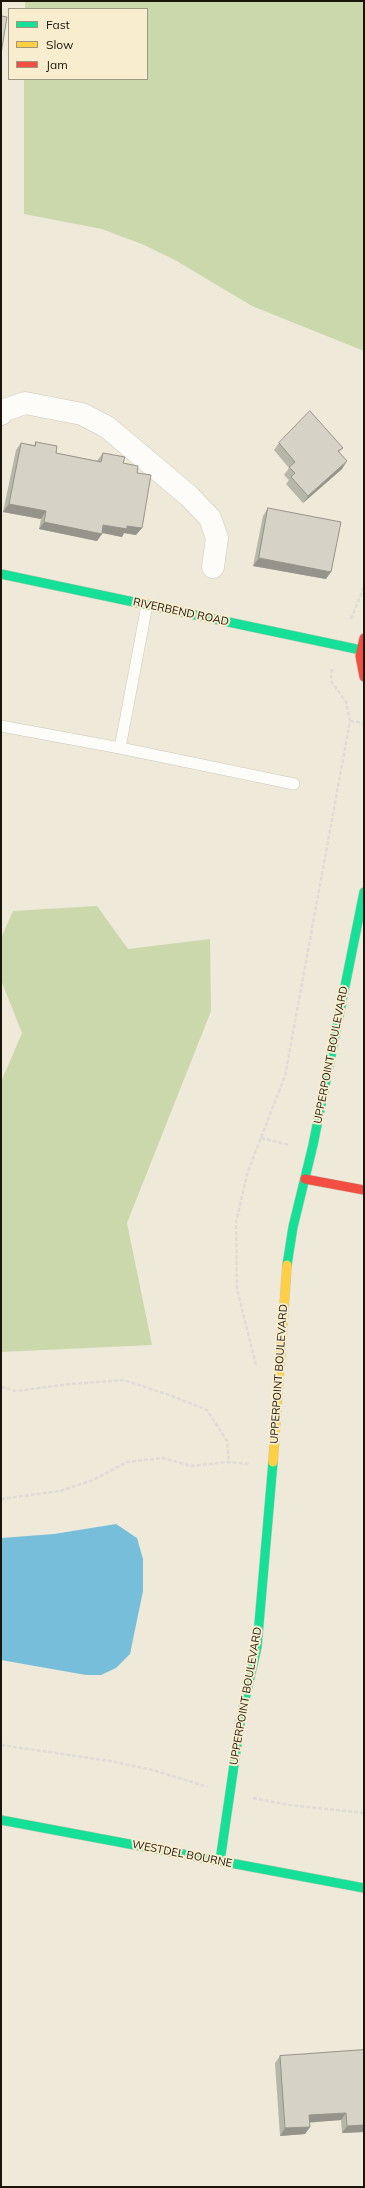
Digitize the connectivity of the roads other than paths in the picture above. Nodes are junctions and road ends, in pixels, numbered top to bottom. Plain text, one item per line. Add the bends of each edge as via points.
1 (1, 414) edge
2 (213, 567) dead end
3 (1, 574) edge
4 (147, 605) junction
5 (364, 638) edge
6 (361, 650) junction
7 (364, 676) edge
8 (1, 726) edge
9 (120, 748) junction
10 (294, 784) dead end
11 (364, 892) edge
12 (305, 1179) junction
13 (364, 1190) edge
14 (1, 1820) edge
15 (220, 1861) junction
16 (364, 1888) edge

1 - 2 street via 25,403 82,414 107,427 189,496 210,518 217,538
3 - 4 street, RIVERBEND ROAD
4 - 6 street, RIVERBEND ROAD
4 - 9 lane
5 - 6 street
6 - 7 street via 361,670
8 - 9 lane
9 - 10 lane
11 - 12 street, UPPERPOINT BOULEVARD
12 - 13 street
12 - 15 street, UPPERPOINT BOULEVARD via 293,1227 287,1267 257,1647 241,1717
14 - 15 street, WESTDEL BOURNE
15 - 16 street, WESTDEL BOURNE

